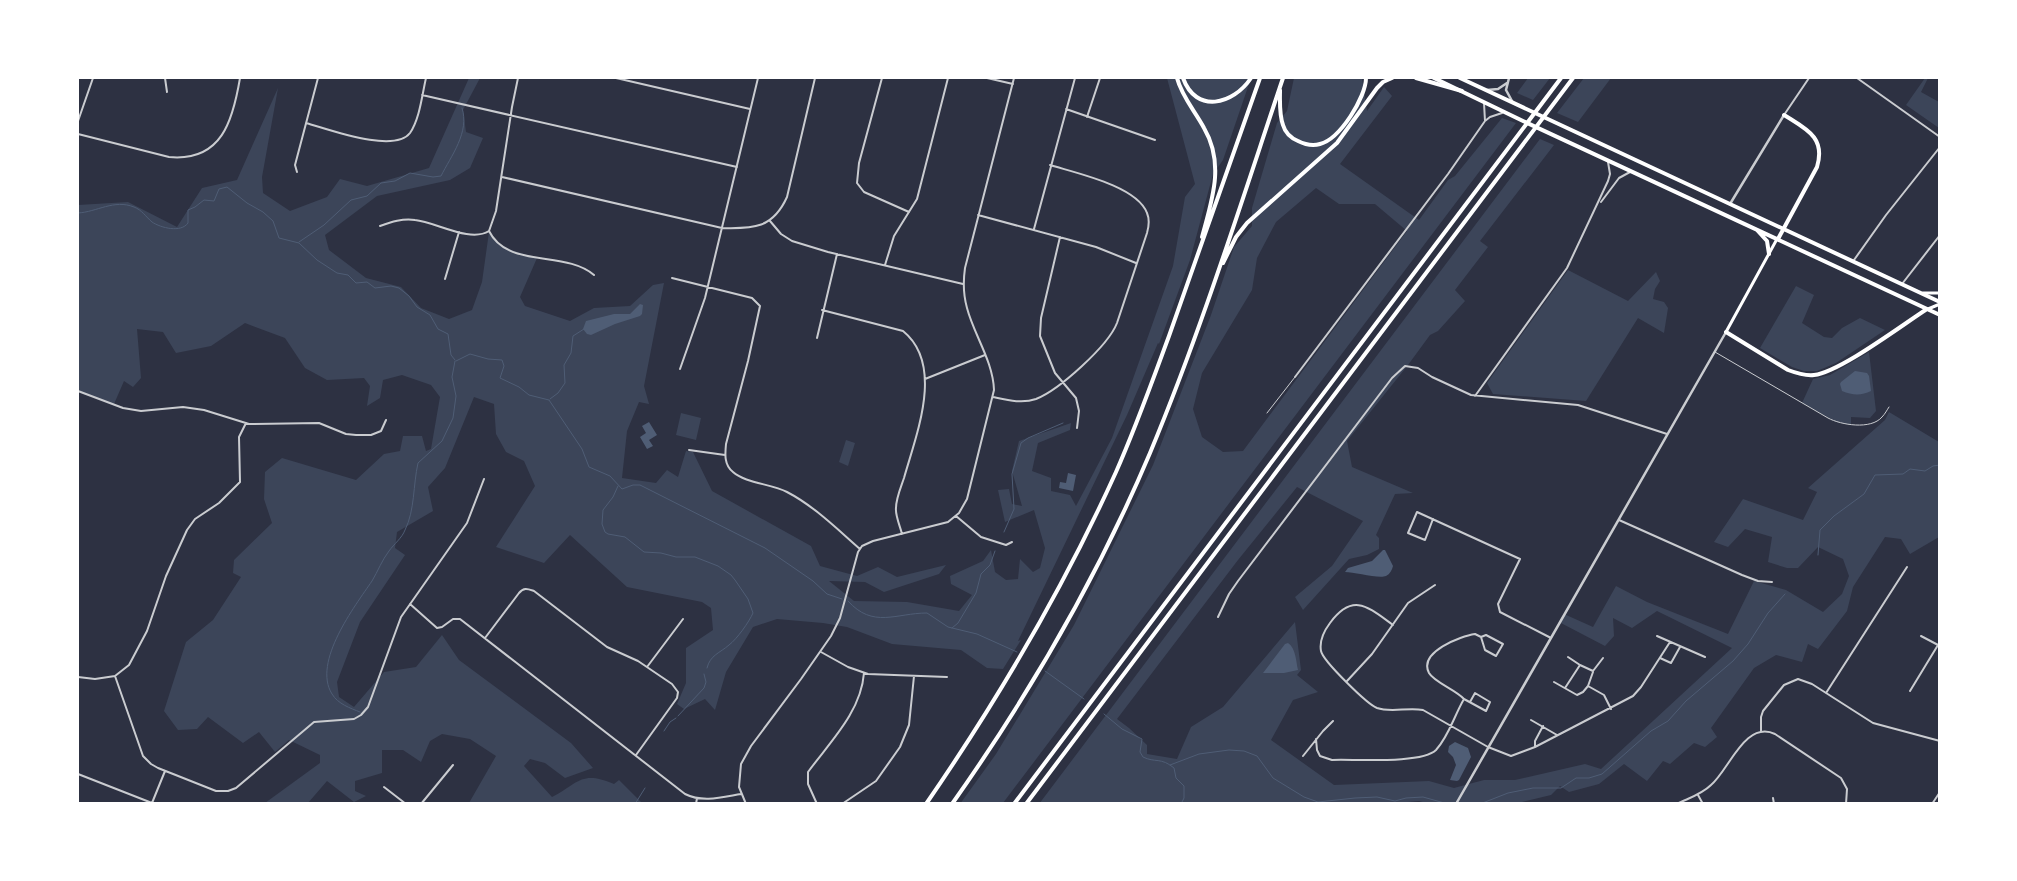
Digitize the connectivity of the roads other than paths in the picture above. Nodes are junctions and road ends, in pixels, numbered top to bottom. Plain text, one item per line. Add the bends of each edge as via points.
1 (93, 78) edge
2 (165, 78) edge
3 (240, 78) edge
4 (318, 78) edge
5 (426, 78) edge
6 (518, 78) edge
7 (616, 78) edge
8 (758, 78) edge
9 (815, 78) edge
10 (882, 78) edge
11 (948, 78) edge
12 (987, 78) edge
13 (1014, 78) edge
14 (1075, 78) edge
15 (1100, 78) edge
16 (1177, 78) edge
17 (1183, 78) edge
18 (1251, 78) edge
19 (1260, 78) edge
20 (1283, 78) edge
21 (1366, 78) edge
22 (1392, 78) edge
23 (1416, 78) edge
24 (1434, 78) edge
25 (1460, 78) edge
26 (1509, 78) edge
27 (1561, 78) edge
28 (1573, 78) edge
29 (1809, 78) edge
30 (1857, 78) edge
31 (1508, 82) junction
32 (1013, 84) junction
33 (1280, 87) junction
34 (1484, 89) junction
35 (1462, 91) junction
36 (167, 92) dead end
37 (422, 95) junction
38 (1484, 102) junction
39 (1514, 103) junction
40 (750, 110) junction
41 (1066, 110) junction
42 (1505, 112) junction
43 (1784, 115) junction
44 (511, 116) junction
45 (1088, 117) junction
46 (78, 121) edge
47 (1486, 121) junction
48 (306, 123) junction
49 (78, 134) edge
50 (1940, 137) edge
51 (1155, 140) dead end
52 (1940, 147) edge
53 (1607, 160) junction
54 (1050, 165) junction
55 (737, 167) junction
56 (1632, 171) junction
57 (297, 172) dead end
58 (502, 177) junction
59 (1599, 204) junction
60 (1730, 204) junction
61 (909, 212) junction
62 (978, 215) junction
63 (770, 221) junction
64 (380, 226) dead end
65 (1753, 227) junction
66 (722, 228) junction
67 (1034, 229) junction
68 (1783, 230) junction
69 (459, 232) junction
70 (489, 232) junction
71 (1940, 235) edge
72 (1060, 237) junction
73 (1778, 239) junction
74 (837, 254) junction
75 (1769, 254) junction
76 (1852, 262) junction
77 (1137, 263) junction
78 (885, 265) junction
79 (1194, 267) junction
80 (1217, 274) junction
81 (594, 275) dead end
82 (672, 278) dead end
83 (445, 279) dead end
84 (963, 284) junction
85 (1902, 284) junction
86 (708, 286) junction
87 (1919, 293) junction
88 (1940, 293) edge
89 (1940, 303) edge
90 (1927, 309) junction
91 (822, 310) junction
92 (1940, 315) edge
93 (1726, 332) junction
94 (817, 338) dead end
95 (1715, 352) junction
96 (985, 355) junction
97 (680, 370) dead end
98 (1295, 377) joint
99 (925, 379) junction
100 (1062, 383) junction
101 (78, 391) edge
102 (1475, 396) junction
103 (993, 397) junction
104 (1889, 407) dead end
105 (1267, 413) dead end
106 (386, 420) dead end
107 (246, 423) junction
108 (1077, 428) dead end
109 (1667, 435) junction
110 (689, 450) dead end
111 (725, 455) junction
112 (484, 479) dead end
113 (956, 516) junction
114 (1433, 519) junction
115 (1619, 520) junction
116 (902, 534) junction
117 (1012, 542) dead end
118 (860, 549) junction
119 (1906, 568) dead end
120 (1772, 582) dead end
121 (1435, 585) dead end
122 (410, 604) junction
123 (1218, 617) dead end
124 (683, 619) dead end
125 (1393, 625) junction
126 (1657, 636) dead end
127 (1921, 636) dead end
128 (1481, 637) junction
129 (484, 638) junction
130 (1551, 638) junction
131 (1670, 642) junction
132 (1939, 646) edge
133 (1680, 647) junction
134 (821, 652) junction
135 (1568, 657) dead end
136 (1705, 657) dead end
137 (1603, 658) dead end
138 (1660, 658) junction
139 (1580, 665) junction
140 (647, 667) junction
141 (1593, 671) junction
142 (864, 673) junction
143 (115, 676) junction
144 (914, 676) junction
145 (78, 677) edge
146 (947, 677) dead end
147 (1347, 681) junction
148 (1554, 682) dead end
149 (1588, 686) junction
150 (1565, 688) junction
151 (1910, 691) dead end
152 (1826, 693) junction
153 (1464, 699) junction
154 (1470, 702) junction
155 (1611, 708) junction
156 (1531, 720) dead end
157 (1333, 722) dead end
158 (1452, 725) junction
159 (1543, 726) junction
160 (1761, 731) junction
161 (1558, 735) junction
162 (1316, 739) junction
163 (1940, 741) edge
164 (1488, 747) junction
165 (1535, 747) junction
166 (636, 756) junction
167 (1302, 756) dead end
168 (452, 765) dead end
169 (165, 771) junction
170 (78, 774) edge
171 (384, 787) dead end
172 (1940, 792) edge
173 (741, 794) junction
174 (1698, 794) junction
175 (697, 798) junction
176 (1773, 798) dead end
177 (152, 803) edge
178 (1456, 803) edge
179 (406, 804) edge
180 (421, 804) edge
181 (696, 804) edge
182 (746, 804) edge
183 (817, 804) edge
184 (842, 804) edge
185 (926, 804) edge
186 (952, 804) edge
187 (1014, 804) edge
188 (1026, 804) edge
189 (1677, 804) edge
190 (1703, 804) edge
191 (1774, 804) edge
192 (1846, 804) edge
193 (1932, 804) edge

1 - 46 street
2 - 36 street
3 - 49 street via 225,132 214,146 193,156 169,157
4 - 48 street
5 - 37 street
6 - 44 street
7 - 40 street
8 - 40 street
9 - 63 street via 787,197
10 - 61 street via 859,163 857,183 864,192
11 - 61 street via 917,199
12 - 32 street
13 - 32 street
14 - 41 street
15 - 45 street
16 - 79 highway via 1209,137 1215,160 1214,194
17 - 18 highway via 1192,93 1202,100 1216,102 1238,93
19 - 79 highway
20 - 33 highway
21 - 33 highway via 1355,109 1336,134 1319,145 1302,143 1288,134 1282,124
22 - 80 highway via 1377,88 1337,143 1247,223
23 - 35 highway
24 - 35 highway
25 - 34 highway
26 - 31 street
27 - 187 highway
28 - 188 highway
29 - 43 street
30 - 50 street
31 - 34 street via 1496,89
31 - 39 street via 1507,93
32 - 62 street
33 - 80 highway
34 - 39 highway
35 - 38 highway
37 - 44 street
37 - 48 street via 411,130 404,138 396,140 363,138
38 - 42 highway
38 - 47 street
39 - 60 highway
40 - 55 street
41 - 45 street
41 - 54 street
42 - 47 street via 1490,116
42 - 53 highway
43 - 60 street
43 - 68 highway via 1815,138 1819,159
44 - 55 street
44 - 58 street
45 - 51 street
47 - 98 street
48 - 57 street via 295,165
52 - 76 street
53 - 56 highway
53 - 59 street via 1610,174
54 - 67 street
54 - 77 street via 1107,183 1137,199 1147,213 1149,225
55 - 66 street
56 - 59 street via 1619,178
56 - 65 highway
58 - 66 street
58 - 70 street
59 - 102 street via 1567,268
60 - 68 highway
61 - 78 street via 894,236
62 - 67 street
62 - 84 street
63 - 66 street via 748,228
63 - 74 street via 781,234 792,240
64 - 69 street via 416,220
65 - 73 highway
65 - 75 highway via 1767,241
66 - 86 street
67 - 72 street
68 - 73 highway
68 - 76 highway
69 - 70 street via 480,235
69 - 83 street
70 - 81 street via 499,245 514,252 581,266
71 - 85 street
72 - 77 street
72 - 100 street via 1040,327 1042,342
73 - 75 main road
73 - 90 highway
74 - 78 street
74 - 91 street
75 - 93 main road
76 - 85 highway
77 - 100 street via 1112,334
78 - 84 street
79 - 185 highway via 1152,383 1108,489 1015,667
80 - 186 highway via 1175,392 1120,518 1052,648
82 - 86 street
84 - 96 street via 967,309
85 - 87 highway
86 - 97 street
86 - 111 street via 752,298 760,306
87 - 88 main road
87 - 89 highway
89 - 90 main road
90 - 92 highway
90 - 93 highway via 1834,369 1814,375 1788,370
91 - 94 street
91 - 99 street via 903,331 918,349
93 - 95 street
95 - 104 lane via 1843,424 1878,421
95 - 109 street
96 - 99 street
96 - 103 street via 994,383
98 - 105 lane
99 - 116 street via 922,409 895,509
100 - 103 street via 1035,399 1022,402
100 - 108 street via 1076,398
101 - 107 street via 123,408 141,411 183,407
102 - 109 street via 1578,405
102 - 123 street via 1418,368 1401,368 1238,581
103 - 113 street via 967,499
106 - 107 street via 381,431 370,435 346,434 319,424
107 - 143 street via 239,437 240,482 219,503 195,519 187,530 137,653 129,665
109 - 115 street
110 - 111 street
111 - 118 street via 726,464 734,474 788,492
112 - 122 street via 467,523
113 - 116 street via 939,526
113 - 117 street via 981,537 1006,545
114 - 114 street via 1417,512 1408,533 1424,540
114 - 130 street via 1520,558 1498,604 1500,612
115 - 120 street via 1742,575
115 - 130 street
116 - 118 street via 873,541
118 - 134 street via 836,627
119 - 152 street
121 - 125 street via 1408,602
122 - 129 street via 434,627 460,619
122 - 169 street via 400,617 374,694 361,715 344,721 314,722 236,788 216,791
124 - 140 street
125 - 147 street
125 - 147 street via 1372,610 1357,605 1344,608 1336,615 1323,633 1321,651 1327,662
126 - 131 street
127 - 132 street
128 - 128 street via 1484,650 1496,656 1503,644 1486,635
128 - 153 street via 1475,634 1454,641 1438,649 1429,662 1430,675
129 - 140 street via 519,592 529,589 607,647
129 - 166 street
130 - 164 street
131 - 133 street
131 - 138 street
132 - 151 street
133 - 136 street
133 - 138 street via 1671,663
134 - 142 street
134 - 173 street via 740,764
135 - 139 street
137 - 141 street
138 - 155 street via 1638,692
139 - 141 street
139 - 150 street
140 - 166 street via 676,688 677,698
141 - 149 street
142 - 144 street
142 - 183 street via 856,706 808,772 807,780
143 - 145 street
143 - 169 street via 140,751 151,764
144 - 146 street
144 - 184 street via 909,725 900,747 876,781
147 - 158 street via 1378,708 1422,710
148 - 150 street
149 - 150 street via 1577,694
149 - 155 street via 1604,695
152 - 160 street via 1803,680 1785,683 1763,711
152 - 163 street via 1873,723
153 - 154 street
153 - 158 street
154 - 154 street via 1486,711 1490,702 1475,693
155 - 161 street
156 - 159 street
157 - 162 street
158 - 162 street via 1435,751 1423,758 1325,758 1317,750
158 - 164 street
159 - 161 street
159 - 165 street
160 - 174 street via 1746,740 1717,780
160 - 192 street via 1774,734 1837,775 1847,789
161 - 165 street
162 - 167 street
164 - 165 street via 1511,756
164 - 178 street
166 - 175 street via 685,794
168 - 180 street
169 - 177 street
170 - 177 street
171 - 179 street
172 - 193 street
173 - 175 street
173 - 182 street
174 - 189 street
174 - 190 street
175 - 181 street
176 - 191 street

